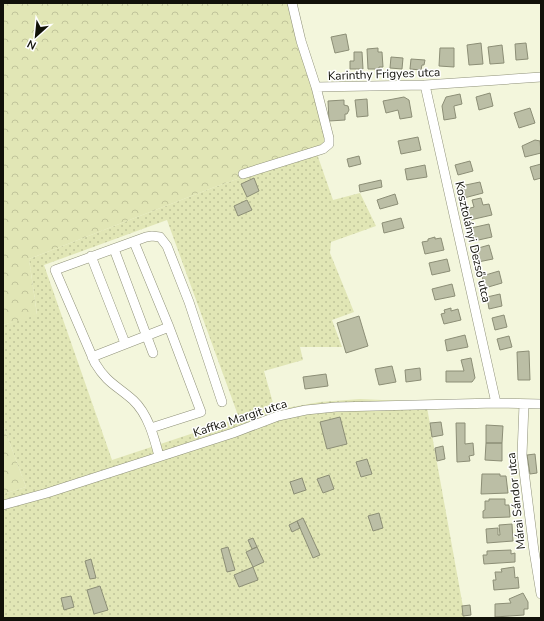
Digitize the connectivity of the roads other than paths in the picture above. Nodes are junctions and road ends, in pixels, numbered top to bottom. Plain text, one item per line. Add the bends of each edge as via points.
1 (292, 3) edge
2 (541, 77) edge
3 (425, 85) junction
4 (316, 88) junction
5 (243, 174) dead end
6 (134, 242) junction
7 (114, 249) junction
8 (91, 256) junction
9 (169, 327) junction
10 (147, 336) junction
11 (125, 344) junction
12 (153, 353) dead end
13 (92, 357) junction
14 (222, 402) dead end
15 (496, 403) junction
16 (524, 404) junction
17 (541, 404) edge
18 (151, 428) junction
19 (159, 456) junction
20 (3, 505) edge
21 (541, 594) edge

1 - 4 street, Karinthy Frigyes utca
2 - 3 street, Karinthy Frigyes utca
3 - 4 street, Karinthy Frigyes utca
3 - 15 street, Kosztolányi Dezső utca
4 - 5 street via 329,144
6 - 7 street
6 - 9 street
6 - 14 street via 156,236 167,246 189,302
7 - 8 street
7 - 10 street
8 - 11 street
8 - 13 street via 55,270
9 - 10 street
9 - 18 street via 201,412
10 - 11 street
10 - 12 street
11 - 13 street
13 - 18 street via 112,385 141,409
15 - 16 street, Kaffka Margit utca
15 - 19 street, Kaffka Margit utca via 306,410 278,416
16 - 17 street, Kaffka Margit utca
16 - 21 street, Márai Sándor utca via 522,455
18 - 19 street
19 - 20 street, Kaffka Margit utca

